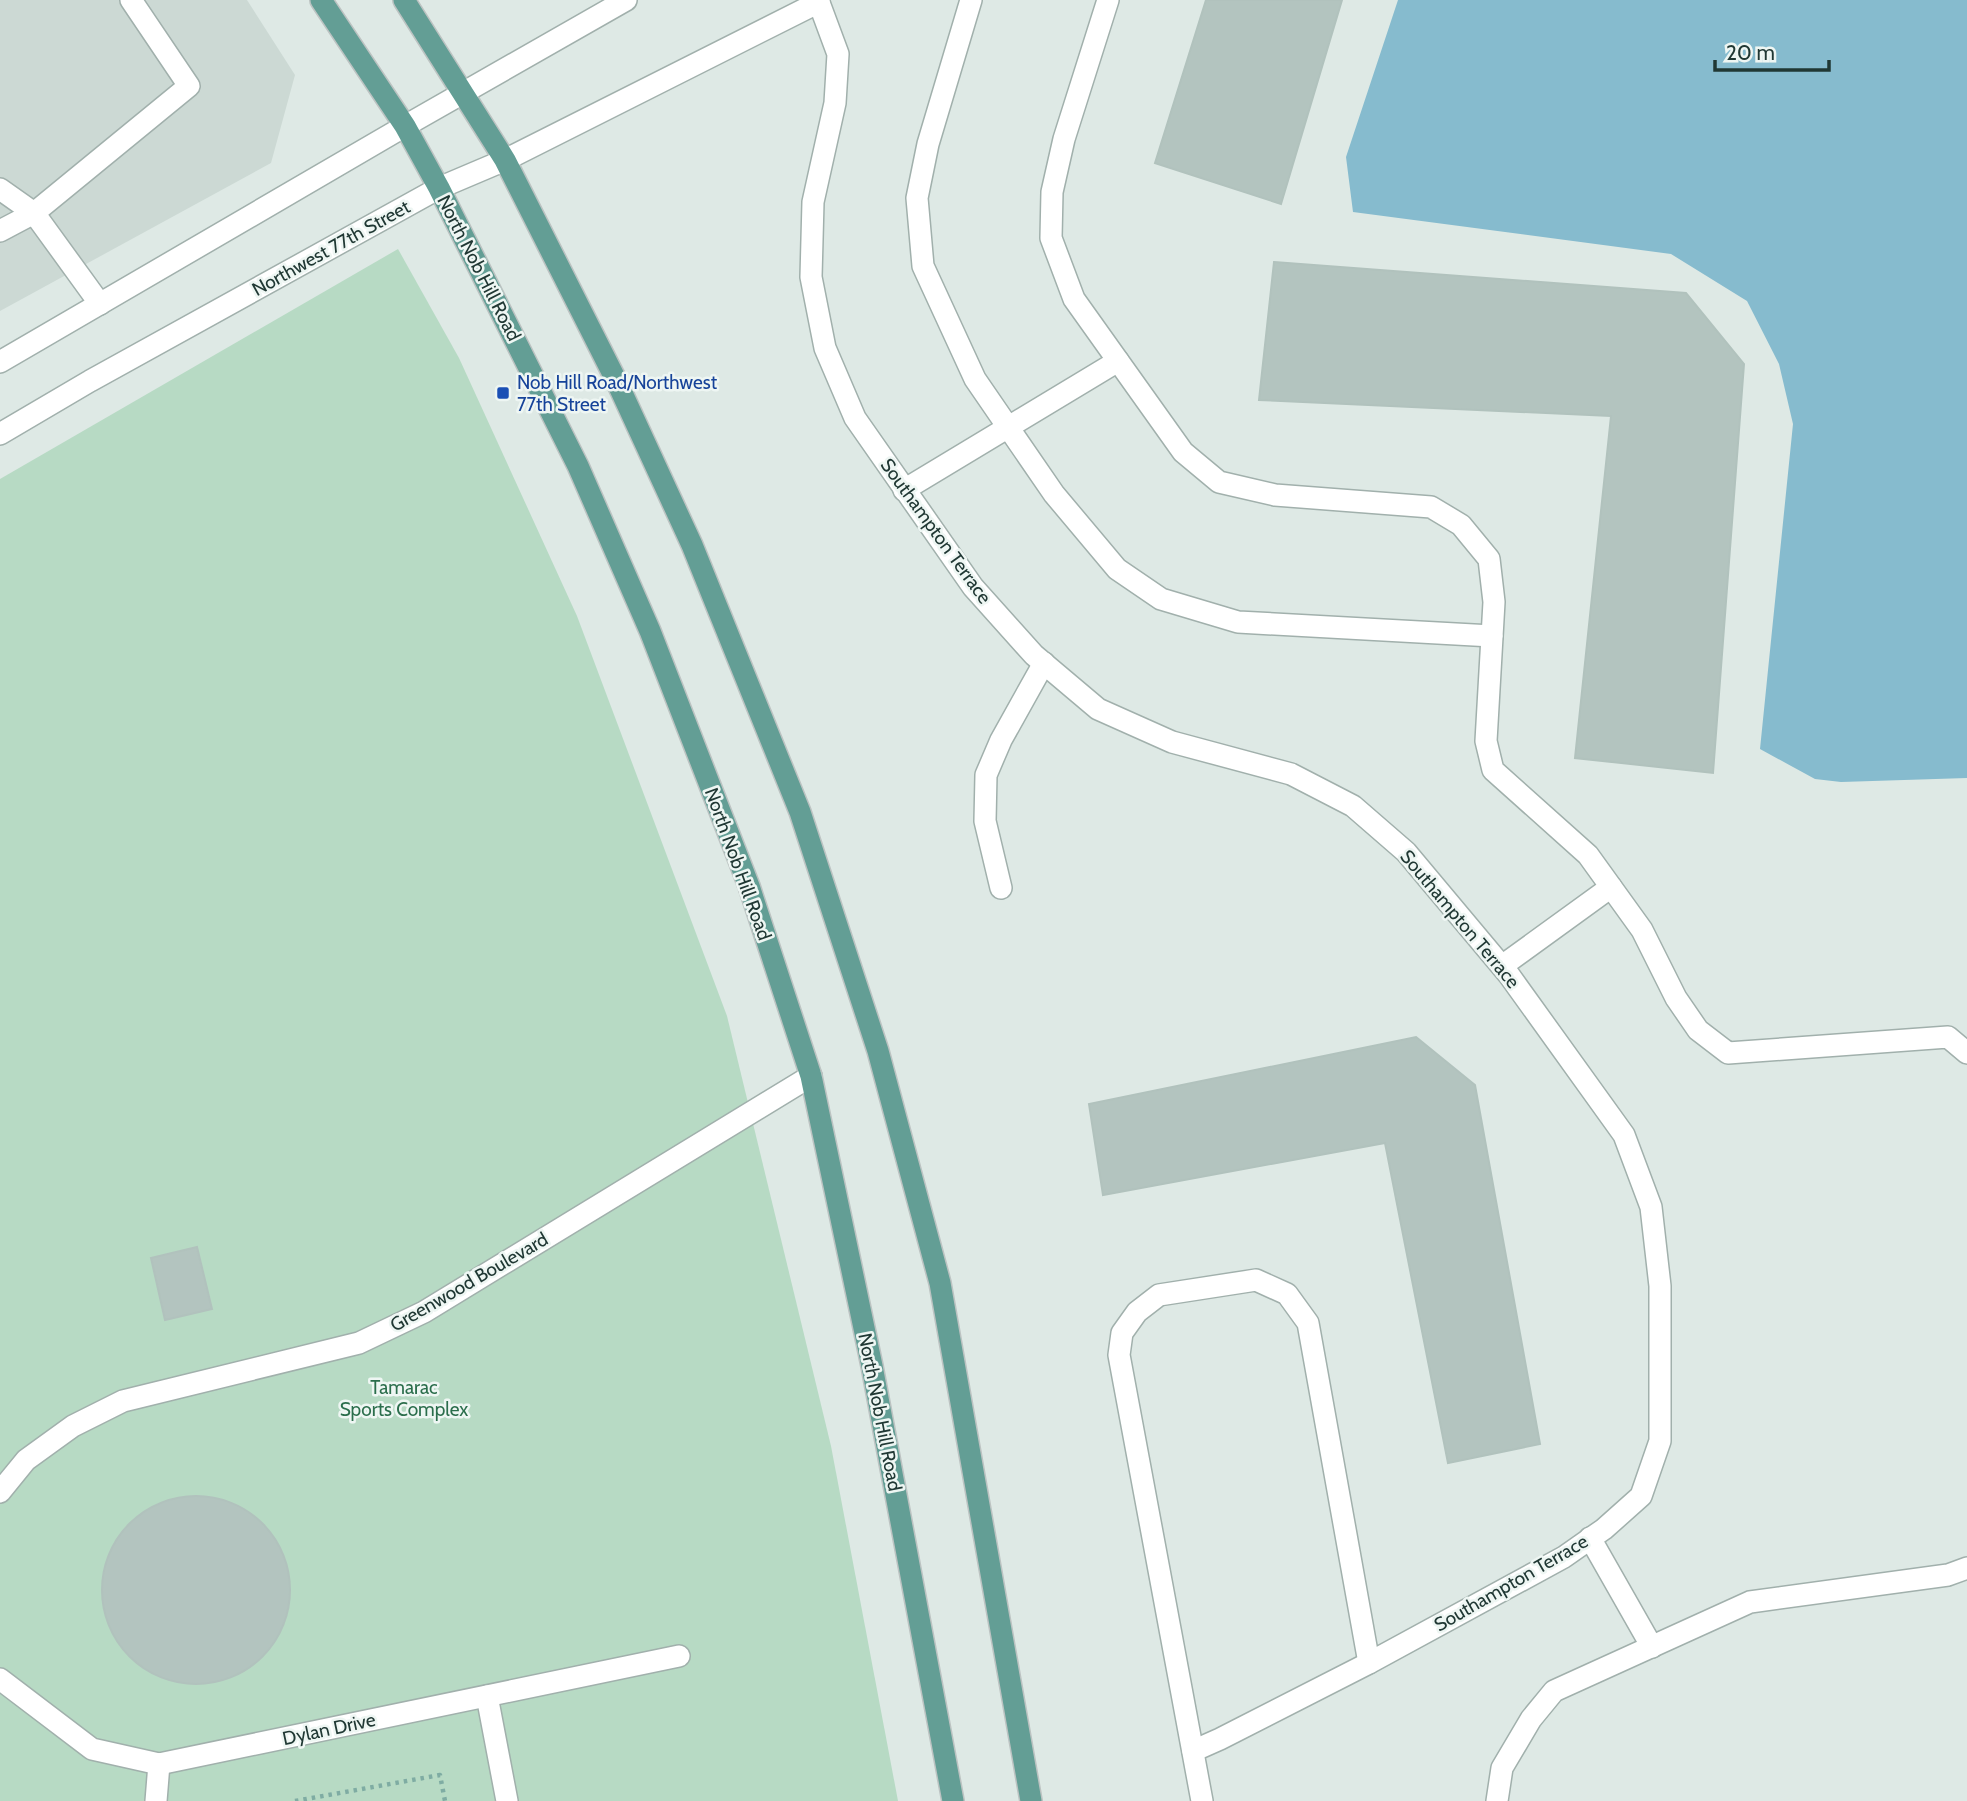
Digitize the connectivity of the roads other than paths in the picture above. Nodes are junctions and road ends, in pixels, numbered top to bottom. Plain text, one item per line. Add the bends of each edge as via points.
1 (131, 0) edge
2 (321, 0) edge
3 (404, 0) edge
4 (626, 0) edge
5 (971, 0) edge
6 (1108, 0) edge
7 (819, 1) edge
8 (464, 92) junction
9 (405, 126) junction
10 (505, 160) junction
11 (439, 188) junction
12 (0, 189) edge
13 (34, 214) junction
14 (0, 231) edge
15 (100, 304) junction
16 (1118, 361) junction
17 (0, 362) edge
18 (1008, 427) junction
19 (0, 433) edge
20 (904, 489) junction
21 (1492, 636) junction
22 (1044, 663) junction
23 (1611, 887) junction
24 (1001, 888) dead end
25 (1502, 966) junction
26 (1967, 1053) edge
27 (811, 1076) junction
28 (0, 1492) edge
29 (1590, 1538) junction
30 (1967, 1567) edge
31 (1652, 1647) junction
32 (679, 1656) dead end
33 (1368, 1662) junction
34 (0, 1679) edge
35 (487, 1696) junction
36 (1193, 1751) junction
37 (159, 1764) junction
38 (156, 1801) edge
39 (508, 1801) edge
40 (953, 1801) edge
41 (1031, 1801) edge
42 (1202, 1801) edge
43 (1497, 1801) edge

1 - 13 street via 189,86
2 - 9 main road, North Nob Hill Road
3 - 8 main road
4 - 8 street
5 - 18 street via 928,144 917,198 921,252 923,266 975,379
6 - 16 street via 1064,139 1052,192 1051,238 1074,299
7 - 10 street, Northwest 77th Street
7 - 20 street, Southampton Terrace via 838,54 835,103 813,202 811,277 825,348 855,418
8 - 9 street
8 - 10 main road
9 - 11 main road, North Nob Hill Road
9 - 15 street
10 - 11 street, Northwest 77th Street
10 - 41 main road via 616,380 692,545 800,812 878,1051 940,1283
11 - 19 street, Northwest 77th Street
11 - 27 main road, North Nob Hill Road via 579,466 650,631 749,886
12 - 13 street
13 - 14 street
13 - 15 street
15 - 17 street
16 - 18 street
16 - 21 street via 1183,452 1219,482 1275,495 1431,507 1461,525 1489,559
18 - 20 street
18 - 21 street via 1054,494 1117,569 1161,599 1238,622
20 - 22 street, Southampton Terrace via 973,587
21 - 23 street via 1486,741 1493,770 1588,855
22 - 24 street via 986,775 985,821
22 - 25 street, Southampton Terrace via 1098,709 1172,742 1292,774 1353,806 1406,852
23 - 25 street
23 - 26 street via 1642,930 1676,998 1698,1030 1728,1053 1948,1037
25 - 29 street, Southampton Terrace via 1624,1135 1651,1207 1660,1286 1660,1441 1641,1496
27 - 28 street, Greenwood Boulevard via 424,1312 359,1343 123,1401 73,1426 26,1460
27 - 40 main road, North Nob Hill Road via 872,1366
29 - 31 street
29 - 33 street, Southampton Terrace via 1564,1557
30 - 31 street via 1948,1575 1750,1602
31 - 43 street via 1554,1691 1502,1768
32 - 35 street, Dylan Drive
33 - 36 street, Southampton Terrace
33 - 36 street via 1308,1323 1287,1294 1256,1280 1159,1296 1137,1312 1122,1333 1119,1355
34 - 37 street, Dylan Drive via 92,1749
35 - 37 street, Dylan Drive
35 - 39 street
36 - 42 street
37 - 38 street

